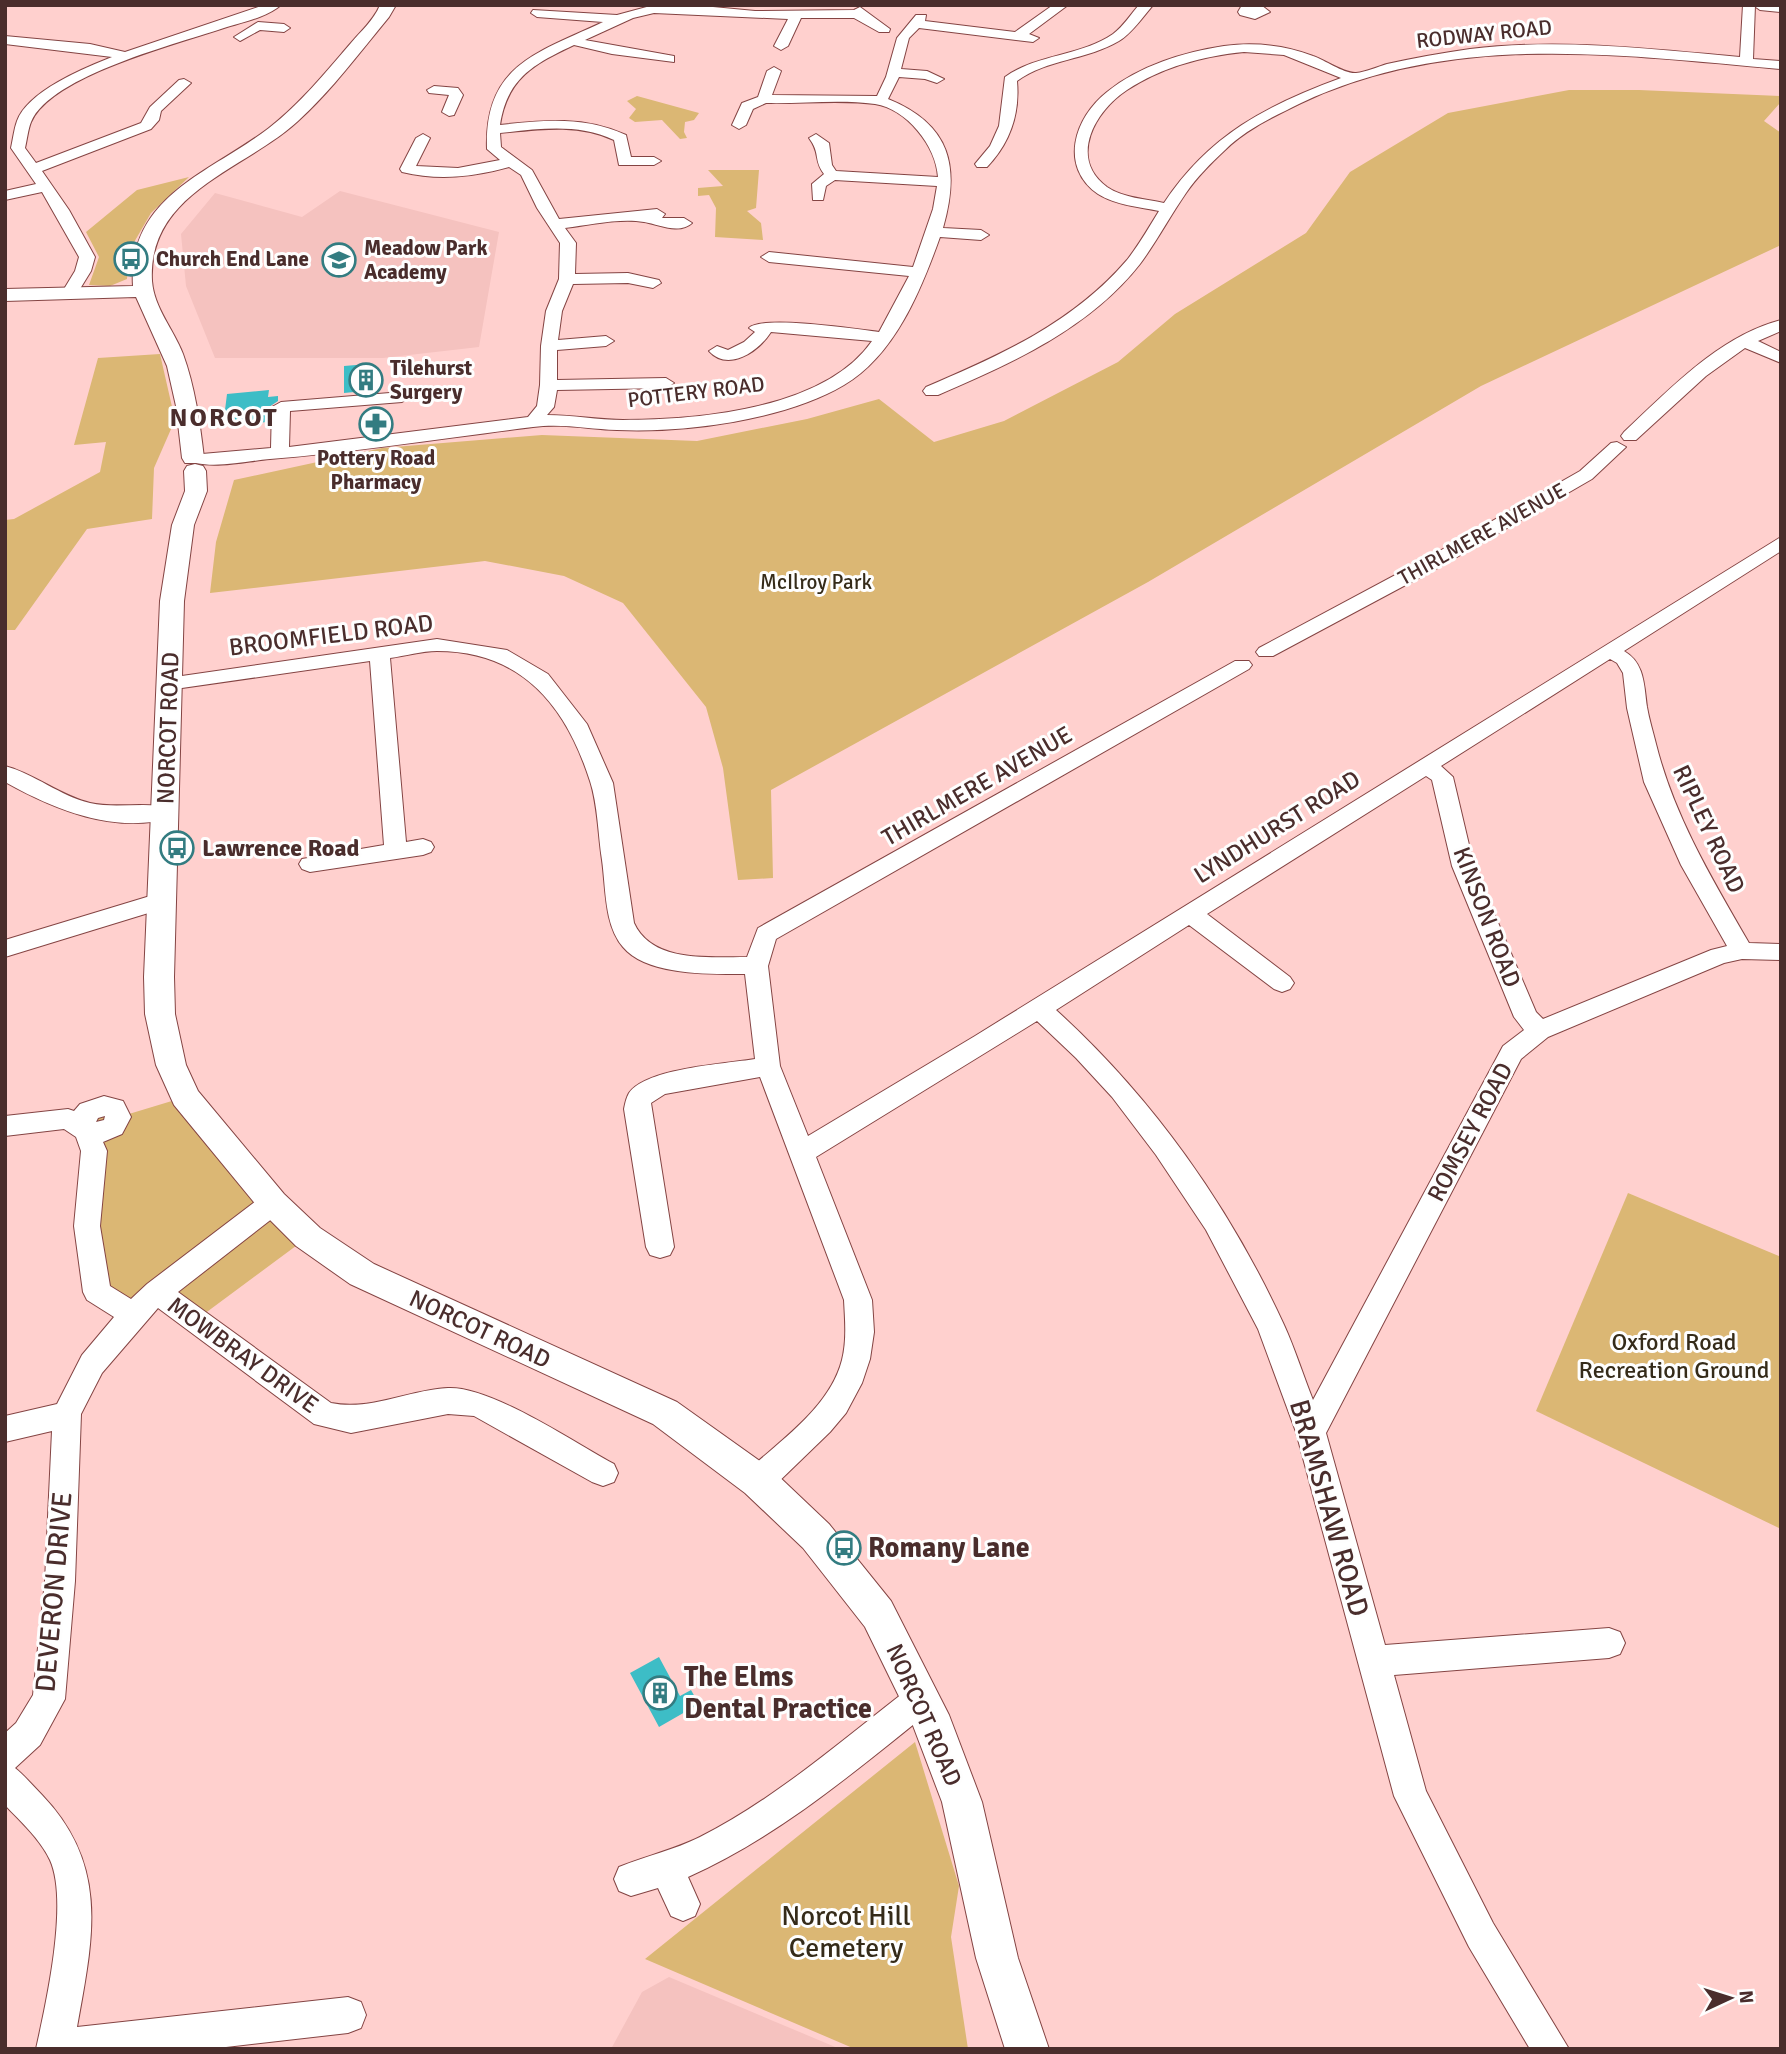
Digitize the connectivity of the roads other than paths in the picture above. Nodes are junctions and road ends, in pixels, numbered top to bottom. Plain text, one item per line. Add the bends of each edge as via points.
1 (275, 5) edge
2 (388, 5) edge
3 (1147, 5) edge
4 (1749, 5) edge
5 (1760, 5) edge
6 (1781, 7) edge
7 (699, 8) edge
8 (1052, 9) edge
9 (535, 11) edge
10 (794, 13) junction
11 (620, 19) junction
12 (284, 29) dead end
13 (884, 29) dead end
14 (209, 31) junction
15 (1019, 35) junction
16 (1033, 38) dead end
17 (5, 40) edge
18 (574, 40) junction
19 (781, 46) dead end
20 (128, 56) junction
21 (669, 59) dead end
22 (1746, 62) junction
23 (1781, 65) edge
24 (774, 71) dead end
25 (895, 73) junction
26 (933, 75) dead end
27 (1353, 78) junction
28 (184, 83) dead end
29 (434, 90) dead end
30 (764, 99) junction
31 (880, 101) junction
32 (449, 112) dead end
33 (737, 119) dead end
34 (492, 130) junction
35 (424, 138) dead end
36 (816, 138) dead end
37 (653, 161) dead end
38 (509, 162) junction
39 (982, 164) dead end
40 (33, 169) junction
41 (832, 175) junction
42 (946, 182) junction
43 (47, 186) junction
44 (5, 196) edge
45 (1169, 208) junction
46 (824, 216) dead end
47 (684, 223) dead end
48 (556, 224) junction
49 (934, 232) junction
50 (981, 235) dead end
51 (769, 257) dead end
52 (919, 272) junction
53 (567, 279) junction
54 (653, 283) dead end
55 (144, 291) junction
56 (69, 294) junction
57 (5, 295) edge
58 (1781, 325) edge
59 (884, 337) junction
60 (1743, 341) junction
61 (612, 342) dead end
62 (549, 346) junction
63 (717, 351) dead end
64 (1781, 358) edge
65 (656, 381) dead end
66 (549, 385) junction
67 (930, 391) dead end
68 (402, 397) dead end
69 (535, 419) junction
70 (272, 455) junction
71 (192, 460) junction
72 (1781, 543) edge
73 (1610, 650) junction
74 (379, 653) junction
75 (168, 684) junction
76 (1426, 765) junction
77 (5, 773) edge
78 (164, 813) junction
79 (423, 847) dead end
80 (396, 851) junction
81 (310, 864) dead end
82 (160, 901) junction
83 (1189, 913) junction
84 (5, 949) edge
85 (1742, 951) junction
86 (1781, 952) edge
87 (756, 966) junction
88 (1282, 983) dead end
89 (1038, 1008) junction
90 (1539, 1031) junction
91 (768, 1066) junction
92 (5, 1126) edge
93 (800, 1154) junction
94 (273, 1203) junction
95 (660, 1247) dead end
96 (157, 1292) junction
97 (133, 1315) junction
98 (67, 1425) junction
99 (5, 1429) edge
100 (1311, 1432) junction
101 (603, 1472) dead end
102 (758, 1481) junction
103 (1609, 1643) dead end
104 (1373, 1661) junction
105 (922, 1698) junction
106 (5, 1756) edge
107 (5, 1781) edge
108 (667, 1870) junction
109 (631, 1879) dead end
110 (683, 1905) dead end
111 (348, 2015) dead end
112 (54, 2048) edge
113 (1027, 2049) edge
114 (1551, 2049) edge

1 - 14 street
2 - 55 street, NORCOT ROAD via 293,117 220,165 159,218 143,263
3 - 39 street via 1119,36 1066,59 1019,71 1010,80 1010,116 993,154
4 - 22 street
5 - 6 street
7 - 10 street via 759,15
7 - 11 street via 654,9
8 - 15 street
9 - 11 street
10 - 13 street via 858,12
10 - 19 street
11 - 18 street
12 - 14 street via 258,26 238,44
14 - 20 street
15 - 16 street
15 - 25 street via 919,21 903,37
17 - 20 street
18 - 21 street
18 - 34 street via 536,59 494,94
20 - 40 street via 59,85 22,113 18,148
22 - 23 street, RODWAY ROAD
22 - 27 street, RODWAY ROAD via 1577,49 1513,50 1422,61
24 - 30 street
25 - 26 street
25 - 31 street
27 - 45 street, RODWAY ROAD via 1290,103 1234,134 1197,169
27 - 45 street via 1260,32 1234,50 1154,71 1123,86 1090,116 1081,136 1081,158 1090,179 1105,192
28 - 40 street via 155,110 146,126
29 - 32 street via 462,95
30 - 31 street
30 - 33 street via 747,106
31 - 42 street, POTTERY ROAD via 909,117 940,146
34 - 37 street via 559,121 590,126 621,138 624,162
34 - 38 street via 494,149
35 - 38 street via 401,170 469,172
36 - 41 street via 824,146 825,165
38 - 48 street via 527,173
40 - 43 street
41 - 42 street
41 - 46 street via 819,184 813,197 825,207
42 - 49 street, POTTERY ROAD
43 - 44 street
43 - 56 street via 87,257
45 - 67 street, RODWAY ROAD via 1105,293 1065,326 1023,352
47 - 48 street via 659,222 653,215
48 - 53 street via 568,243
49 - 50 street
49 - 52 street, POTTERY ROAD
51 - 52 street
52 - 59 street, POTTERY ROAD
53 - 54 street via 628,278
53 - 62 street via 554,311
55 - 56 street
55 - 71 street, NORCOT ROAD via 173,355
56 - 57 street
58 - 60 street, THIRLMERE AVENUE
59 - 63 street via 761,328 755,343 744,350 728,356
59 - 69 street, POTTERY ROAD via 859,367 826,388 761,408 633,425
60 - 64 street
60 - 87 street, THIRLMERE AVENUE via 1720,356 1586,475 1266,652 1272,662 1268,667 1258,670 1242,665 784,923 766,934
61 - 62 street
62 - 66 street
65 - 66 street
66 - 69 street via 545,407
68 - 70 street via 281,407
69 - 70 street, POTTERY ROAD
70 - 71 street, POTTERY ROAD
71 - 75 street, NORCOT ROAD via 196,491 183,525 172,601
72 - 73 street, LYNDHURST ROAD
73 - 76 street, LYNDHURST ROAD
73 - 85 street, RIPLEY ROAD via 1624,659 1633,673 1655,782 1692,865
74 - 75 street, BROOMFIELD ROAD
74 - 80 street
74 - 87 street, BROOMFIELD ROAD via 437,645 500,653 541,678 577,724 602,783 622,923 632,942 652,954 690,964
75 - 78 street, NORCOT ROAD
76 - 83 street, LYNDHURST ROAD
76 - 90 street, KINSON ROAD via 1443,777 1463,866 1526,1017
77 - 78 street via 84,809
78 - 82 street, NORCOT ROAD
79 - 80 street
80 - 81 street
82 - 84 street
82 - 94 street, NORCOT ROAD via 160,1014 171,1065 185,1097
83 - 88 street
83 - 89 street, LYNDHURST ROAD
85 - 86 street, ROMSEY ROAD
85 - 90 street, ROMSEY ROAD via 1719,956
87 - 91 street
89 - 93 street, LYNDHURST ROAD
89 - 100 street, BRAMSHAW ROAD via 1121,1090 1215,1222 1271,1327
90 - 100 street, ROMSEY ROAD via 1512,1053
91 - 93 street
91 - 95 street via 659,1084 639,1098 637,1110
92 - 97 street via 68,1119 86,1131 94,1151 87,1226 97,1292
93 - 102 street via 858,1300 859,1355 847,1388 828,1413
94 - 96 street
94 - 102 street, NORCOT ROAD via 308,1237 362,1274 665,1413
96 - 97 street
96 - 101 street, MOWBRAY DRIVE via 324,1415 351,1420 449,1401 478,1404
97 - 98 street via 92,1364
98 - 99 street
98 - 106 street, DEVERON DRIVE via 49,1699 28,1734
100 - 104 street, BRAMSHAW ROAD
102 - 105 street, NORCOT ROAD via 816,1536 878,1614
103 - 104 street
104 - 114 street, BRAMSHAW ROAD via 1411,1796 1481,1935
105 - 108 street via 750,1829
105 - 113 street, NORCOT ROAD via 962,1802 997,1958
107 - 112 street via 55,1835 69,1863 75,1922
108 - 109 street
108 - 110 street
111 - 112 street

